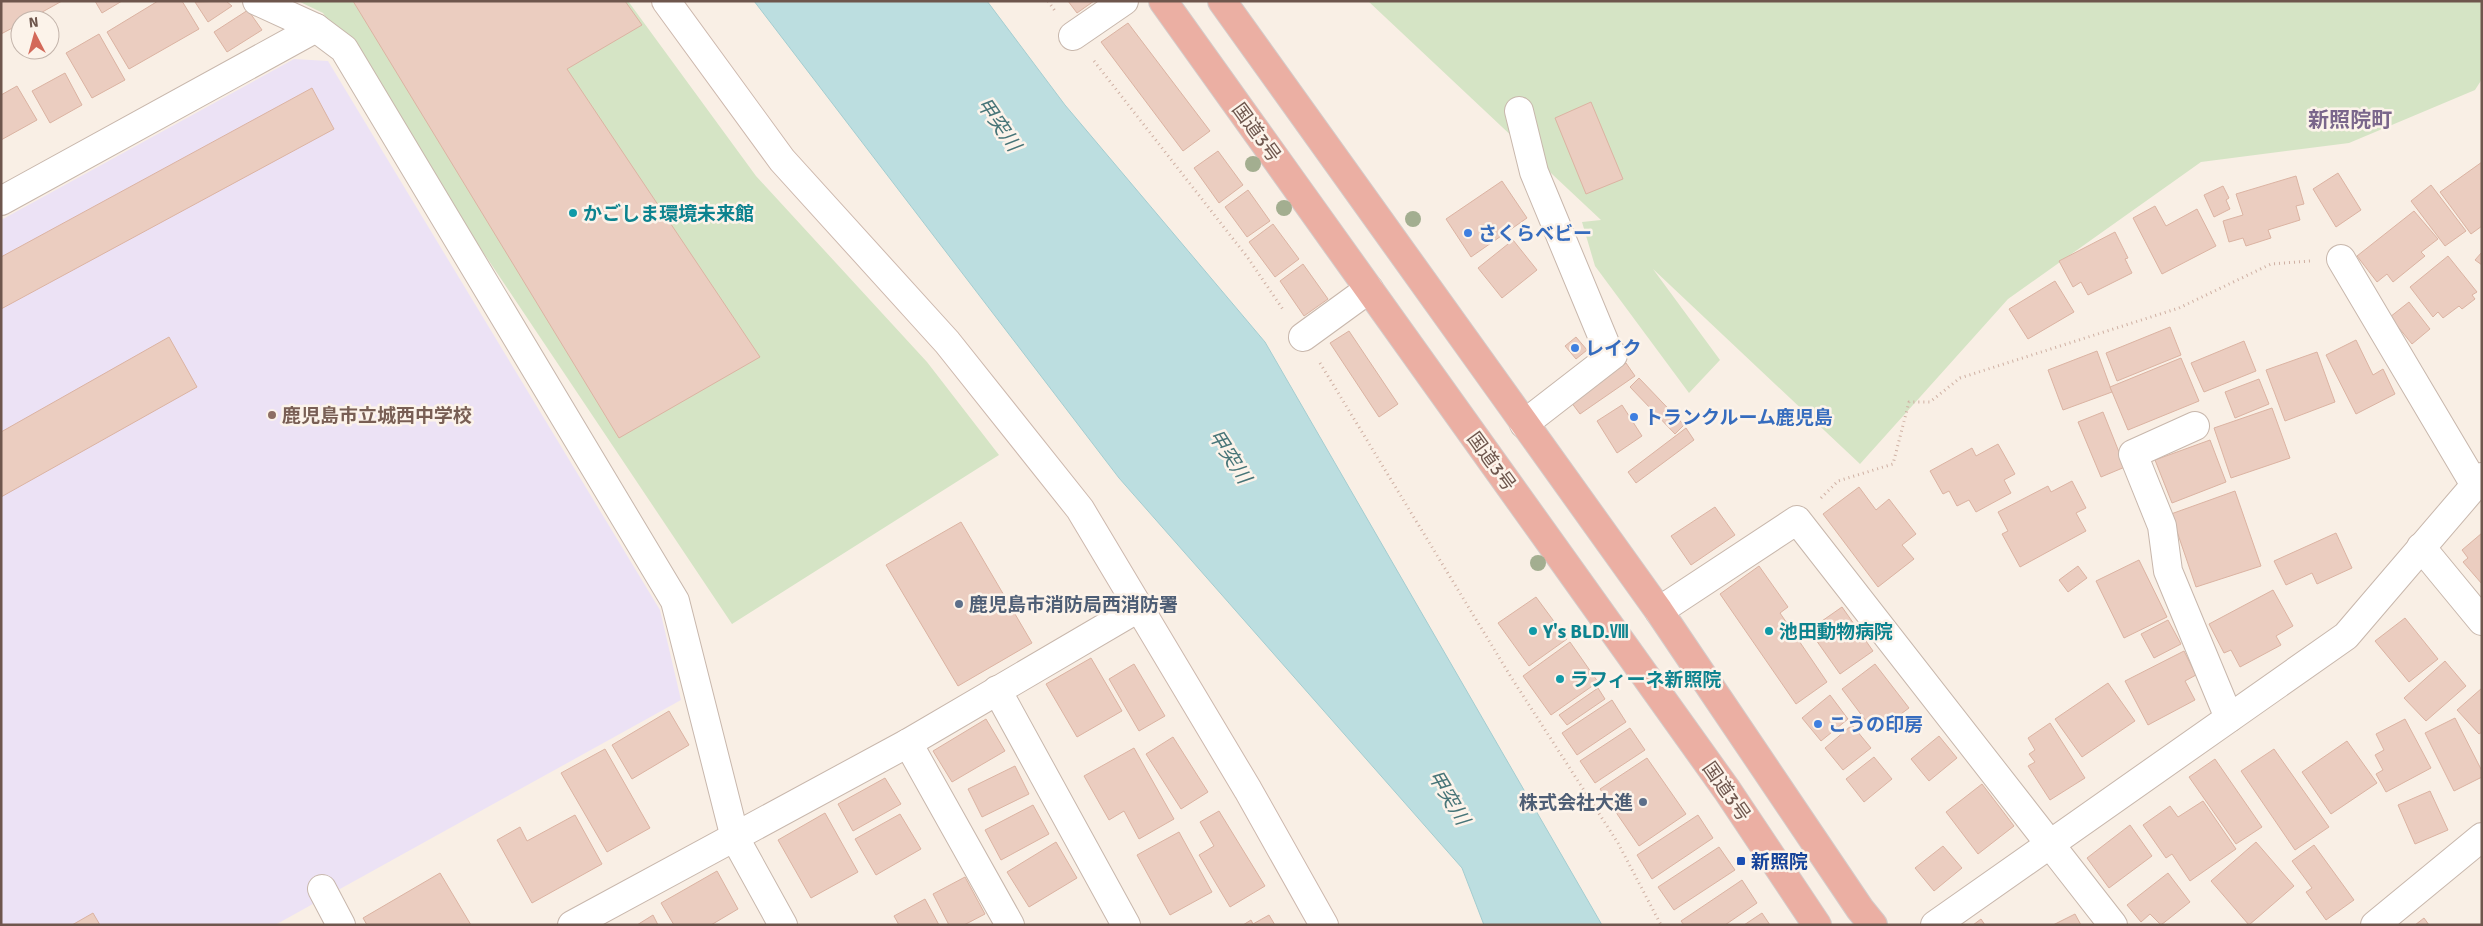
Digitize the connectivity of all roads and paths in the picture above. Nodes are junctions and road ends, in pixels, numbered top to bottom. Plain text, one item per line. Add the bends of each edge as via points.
1 (257, 1) edge
2 (666, 1) edge
3 (1048, 1) edge
4 (1124, 1) edge
5 (1163, 1) edge
6 (1222, 1) edge
7 (316, 28) junction
8 (1073, 36) junction
9 (1519, 110) dead end
10 (1, 201) edge
11 (2340, 259) joint
12 (1369, 289) junction
13 (1303, 337) junction
14 (1524, 424) junction
15 (2196, 426) dead end
16 (2478, 481) edge
17 (1797, 520) junction
18 (2421, 548) junction
19 (1140, 608) junction
20 (1659, 611) junction
21 (2482, 622) edge
22 (998, 690) junction
23 (2229, 718) junction
24 (908, 743) junction
25 (2482, 837) edge
26 (735, 838) junction
27 (2050, 842) junction
28 (322, 889) dead end
29 (341, 925) edge
30 (572, 925) edge
31 (783, 925) edge
32 (1010, 925) edge
33 (1126, 925) edge
34 (1324, 925) edge
35 (1661, 925) edge
36 (1817, 925) edge
37 (1873, 925) edge
38 (1934, 925) edge
39 (2113, 925) edge
40 (2375, 925) edge

1 - 7 street
2 - 19 street via 782,160 948,342 1080,509
3 - 8 path
4 - 8 street
5 - 12 highway, 国道3号
6 - 14 highway
7 - 10 street
7 - 26 street via 344,49 675,601
8 - 13 path via 1248,258
9 - 14 street via 1534,172 1607,348 1613,355
11 - 16 street
11 - 17 path via 2271,264 2179,308 1960,378 1930,402 1909,402 1894,464 1838,481
12 - 13 street
12 - 36 highway, 国道3号 via 1721,782
13 - 35 path via 1511,677 1618,843
14 - 20 highway
15 - 23 street via 2133,454 2162,526 2168,570
16 - 18 street
17 - 20 street
17 - 27 street
18 - 21 street
18 - 23 street via 2346,636
19 - 22 street
19 - 34 street
20 - 37 highway
22 - 24 street
22 - 33 street
23 - 27 street
24 - 26 street
24 - 32 street
25 - 40 street
26 - 30 street
26 - 31 street
27 - 38 street
27 - 39 street
28 - 29 street

